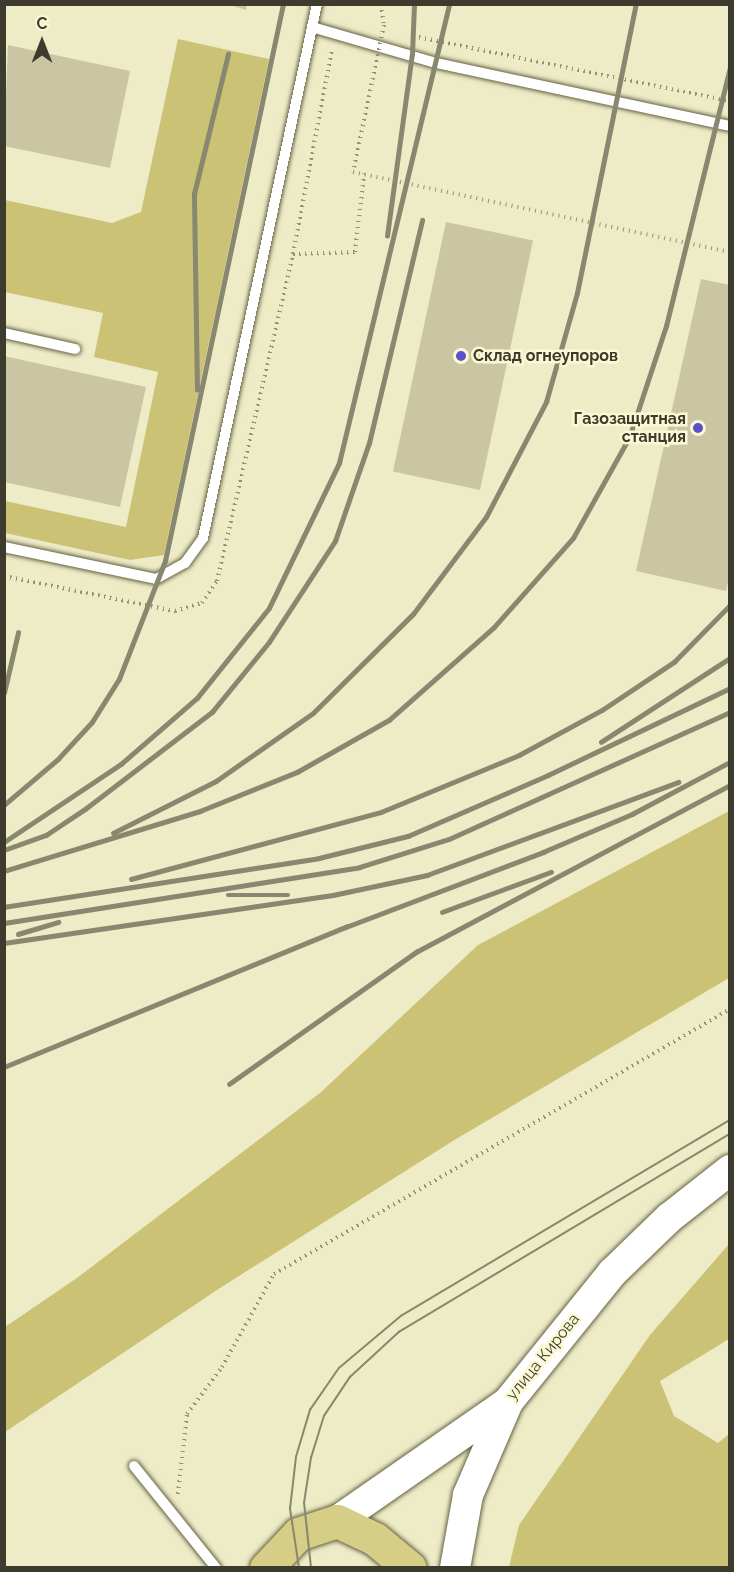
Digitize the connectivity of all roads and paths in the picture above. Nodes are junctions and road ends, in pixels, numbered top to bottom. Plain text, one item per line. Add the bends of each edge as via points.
1 (317, 4) edge
2 (381, 4) edge
3 (312, 27) junction
4 (378, 29) dead end
5 (390, 32) dead end
6 (335, 34) junction
7 (401, 34) dead end
8 (729, 101) edge
9 (729, 126) edge
10 (364, 174) junction
11 (729, 252) edge
12 (293, 254) junction
13 (4, 333) edge
14 (75, 349) dead end
15 (4, 547) edge
16 (4, 576) edge
17 (729, 1009) edge
18 (729, 1170) edge
19 (508, 1402) junction
20 (134, 1466) dead end
21 (175, 1517) junction
22 (338, 1521) junction
23 (216, 1568) edge
24 (266, 1568) edge
25 (410, 1568) edge
26 (455, 1568) edge

1 - 3 lane
2 - 10 path, bridge via 384,25 353,171
3 - 6 lane
3 - 15 lane via 203,538 185,563 156,579
4 - 5 path
6 - 9 lane via 436,63
6 - 12 path
7 - 8 path
10 - 11 path, bridge
10 - 12 path via 355,252
12 - 16 path via 217,581 202,603 175,611
13 - 14 lane
17 - 21 path via 274,1274 222,1367 187,1414
18 - 19 main road, улица Кирова via 669,1218 612,1273
19 - 22 main road, улица Кирова
19 - 26 main road via 468,1495
20 - 21 lane
21 - 23 lane
22 - 24 main road via 298,1534
22 - 25 main road via 375,1539

